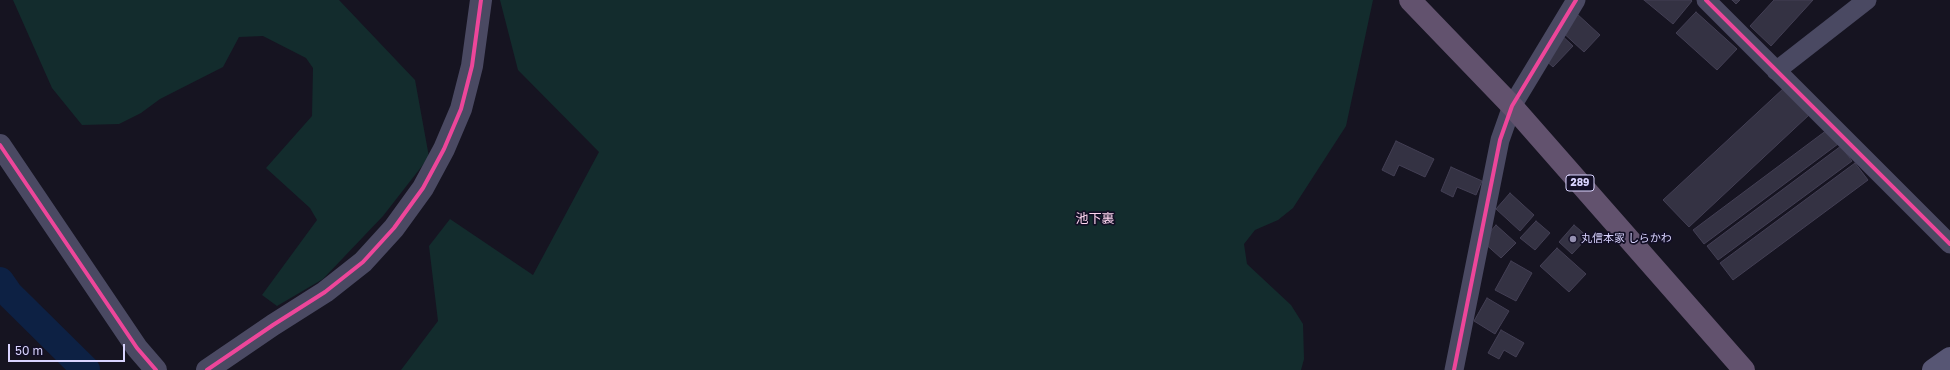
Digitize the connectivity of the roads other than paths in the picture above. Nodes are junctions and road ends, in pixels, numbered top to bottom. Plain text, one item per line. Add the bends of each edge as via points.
1 (481, 0) edge
2 (1410, 0) edge
3 (1576, 0) edge
4 (1706, 0) edge
5 (1867, 0) edge
6 (1776, 71) junction
7 (1512, 106) junction
8 (0, 145) edge
9 (1950, 244) edge
10 (1950, 358) edge
11 (156, 370) edge
12 (207, 370) edge
13 (1454, 370) edge
14 (1744, 370) edge
15 (1933, 370) edge

1 - 12 street via 472,66 461,109 444,150 423,188 394,228 363,262 326,292
2 - 7 highway, 289
3 - 7 street
4 - 6 street
5 - 6 street
6 - 9 street
7 - 13 street via 1500,140
7 - 14 highway, 289
8 - 11 street via 137,348
10 - 15 main road

